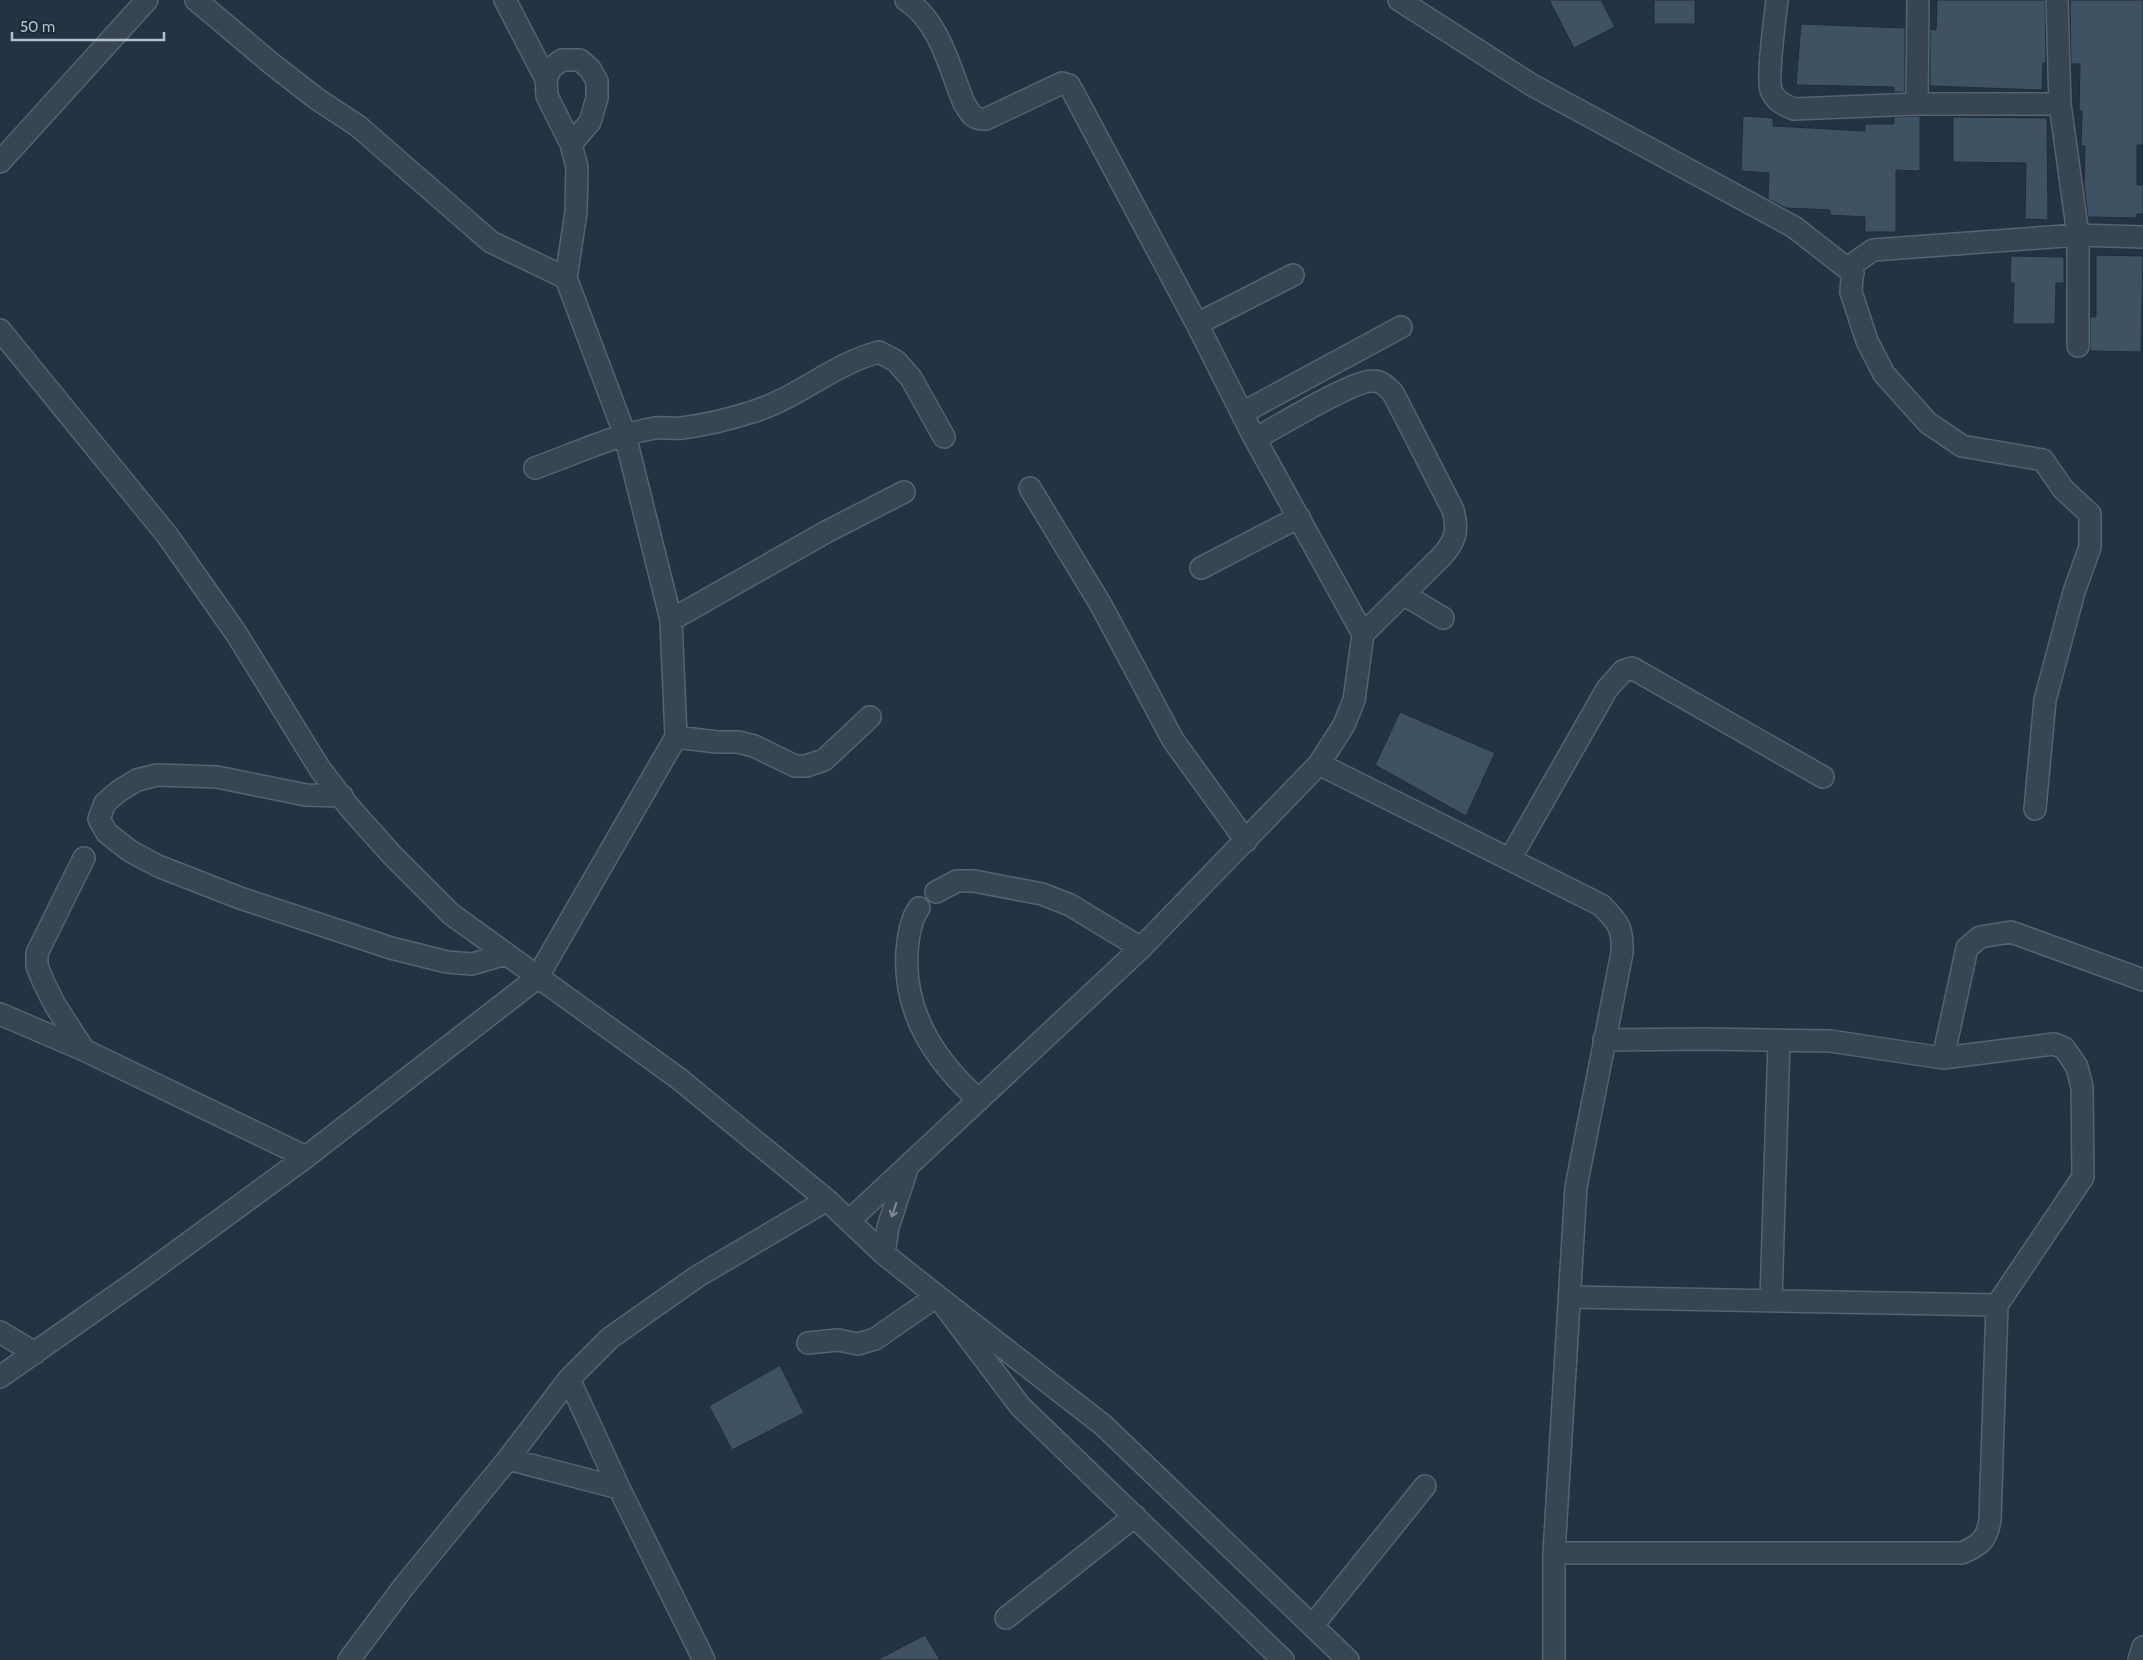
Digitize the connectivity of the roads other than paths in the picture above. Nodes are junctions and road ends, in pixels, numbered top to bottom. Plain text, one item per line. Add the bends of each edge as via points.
1 (147, 0) edge
2 (196, 0) edge
3 (505, 0) edge
4 (906, 0) edge
5 (1399, 0) edge
6 (1776, 0) edge
7 (1918, 0) edge
8 (2057, 0) edge
9 (546, 79) junction
10 (1917, 104) junction
11 (2060, 104) junction
12 (571, 144) junction
13 (0, 162) edge
14 (2078, 235) junction
15 (2143, 237) edge
16 (1853, 273) junction
17 (1293, 276) dead end
18 (566, 278) junction
19 (1197, 324) junction
20 (1401, 327) dead end
21 (0, 330) edge
22 (2078, 346) dead end
23 (1242, 413) junction
24 (625, 436) junction
25 (944, 437) dead end
26 (1255, 439) junction
27 (535, 468) dead end
28 (1030, 488) dead end
29 (904, 492) dead end
30 (1299, 517) junction
31 (1200, 568) dead end
32 (1403, 594) junction
33 (1443, 618) dead end
34 (671, 620) junction
35 (1363, 634) junction
36 (870, 717) dead end
37 (676, 737) junction
38 (1319, 764) junction
39 (1822, 777) dead end
40 (342, 796) junction
41 (2035, 809) dead end
42 (1246, 841) junction
43 (84, 858) dead end
44 (1510, 859) junction
45 (936, 892) dead end
46 (919, 908) dead end
47 (1141, 948) junction
48 (506, 954) junction
49 (536, 978) junction
50 (2143, 980) edge
51 (0, 1014) edge
52 (1604, 1040) junction
53 (1779, 1041) junction
54 (84, 1050) junction
55 (1943, 1058) junction
56 (979, 1100) junction
57 (306, 1157) junction
58 (907, 1166) junction
59 (826, 1200) junction
60 (850, 1220) junction
61 (884, 1254) junction
62 (937, 1296) junction
63 (1570, 1297) junction
64 (1771, 1301) junction
65 (1997, 1305) junction
66 (0, 1332) edge
67 (808, 1344) dead end
68 (34, 1353) junction
69 (0, 1377) edge
70 (569, 1379) junction
71 (508, 1459) junction
72 (1425, 1486) dead end
73 (619, 1488) junction
74 (1135, 1516) junction
75 (1554, 1553) junction
76 (1006, 1618) dead end
77 (1313, 1625) junction
78 (2143, 1647) edge
79 (349, 1660) edge
80 (704, 1660) edge
81 (1283, 1660) edge
82 (1348, 1660) edge
83 (1554, 1660) edge
84 (2139, 1660) edge

1 - 13 street
2 - 18 street via 272,64 358,126 491,242
3 - 9 street
4 - 19 street via 931,23 964,103 977,119 986,118 1059,84 1069,85
5 - 16 street via 1532,85 1794,227
6 - 10 street via 1770,84 1776,99 1784,105 1794,109
7 - 10 street
8 - 11 street
9 - 12 street via 547,96
9 - 12 street via 551,68 562,60 580,60 590,68 597,81 597,98 590,122
10 - 11 street
11 - 14 street
12 - 18 street via 577,167 576,203
14 - 15 street
14 - 16 street via 1873,250 1854,264
14 - 22 street
16 - 41 street via 1851,292 1866,341 1884,374 1928,423 1962,446 2043,460 2063,489 2090,514 2090,547 2074,592 2045,700
17 - 19 street
18 - 24 street
19 - 23 street
20 - 23 street
21 - 40 street via 167,535 236,633 320,769
23 - 26 street
24 - 25 street via 656,428 716,422 753,412 787,399 830,373 879,352 896,361 911,378
24 - 27 street
24 - 34 street
26 - 30 street
26 - 32 street via 1353,385 1375,381 1393,393 1453,510 1456,523 1452,545
28 - 42 street via 1101,605 1173,740
29 - 34 street
30 - 31 street
30 - 35 street
32 - 33 street
32 - 35 street
34 - 37 street
35 - 38 street via 1354,700 1344,725
36 - 37 street via 824,760 806,766 795,766 754,746 738,742
37 - 49 street
38 - 42 street
38 - 44 street
39 - 44 street via 1632,668 1623,671 1607,689
40 - 48 street via 393,856 451,914
40 - 48 street via 306,796 218,777 157,775 137,780 119,791 105,803 99,819 107,833 130,851 158,866 391,948 447,962 472,964
42 - 47 street
43 - 54 street via 37,954 37,966 55,1005
44 - 52 street via 1594,901 1618,922 1623,935 1622,953
45 - 47 street via 957,881 974,881 1042,894 1070,905
46 - 56 street via 912,920 907,943 906,966 912,1003 932,1048
47 - 56 street
48 - 49 street
49 - 57 street
49 - 59 street via 678,1078
50 - 55 street via 2010,932 1980,937 1967,948
51 - 54 street
52 - 53 street
52 - 63 street via 1576,1187
53 - 55 street via 1830,1041
53 - 64 street
54 - 57 street
55 - 65 street via 2054,1044 2064,1048 2072,1058 2082,1087 2083,1177
56 - 58 street
57 - 68 street
58 - 60 street
58 -> 61 street via 888,1227
59 - 60 street
59 - 70 street via 646,1311 610,1338
60 - 61 street
61 - 62 street
62 - 67 street via 875,1339 858,1344 838,1340
62 - 74 street via 1020,1406
62 - 77 street via 1103,1425
63 - 64 street
63 - 75 street
64 - 65 street
65 - 75 street via 1990,1520 1988,1535 1975,1547 1962,1553
66 - 68 street
68 - 69 street
70 - 71 street
70 - 73 street
71 - 73 street
71 - 79 street via 405,1585
72 - 77 street
73 - 80 street
74 - 76 street
74 - 81 street
75 - 83 street
77 - 82 street
78 - 84 street

